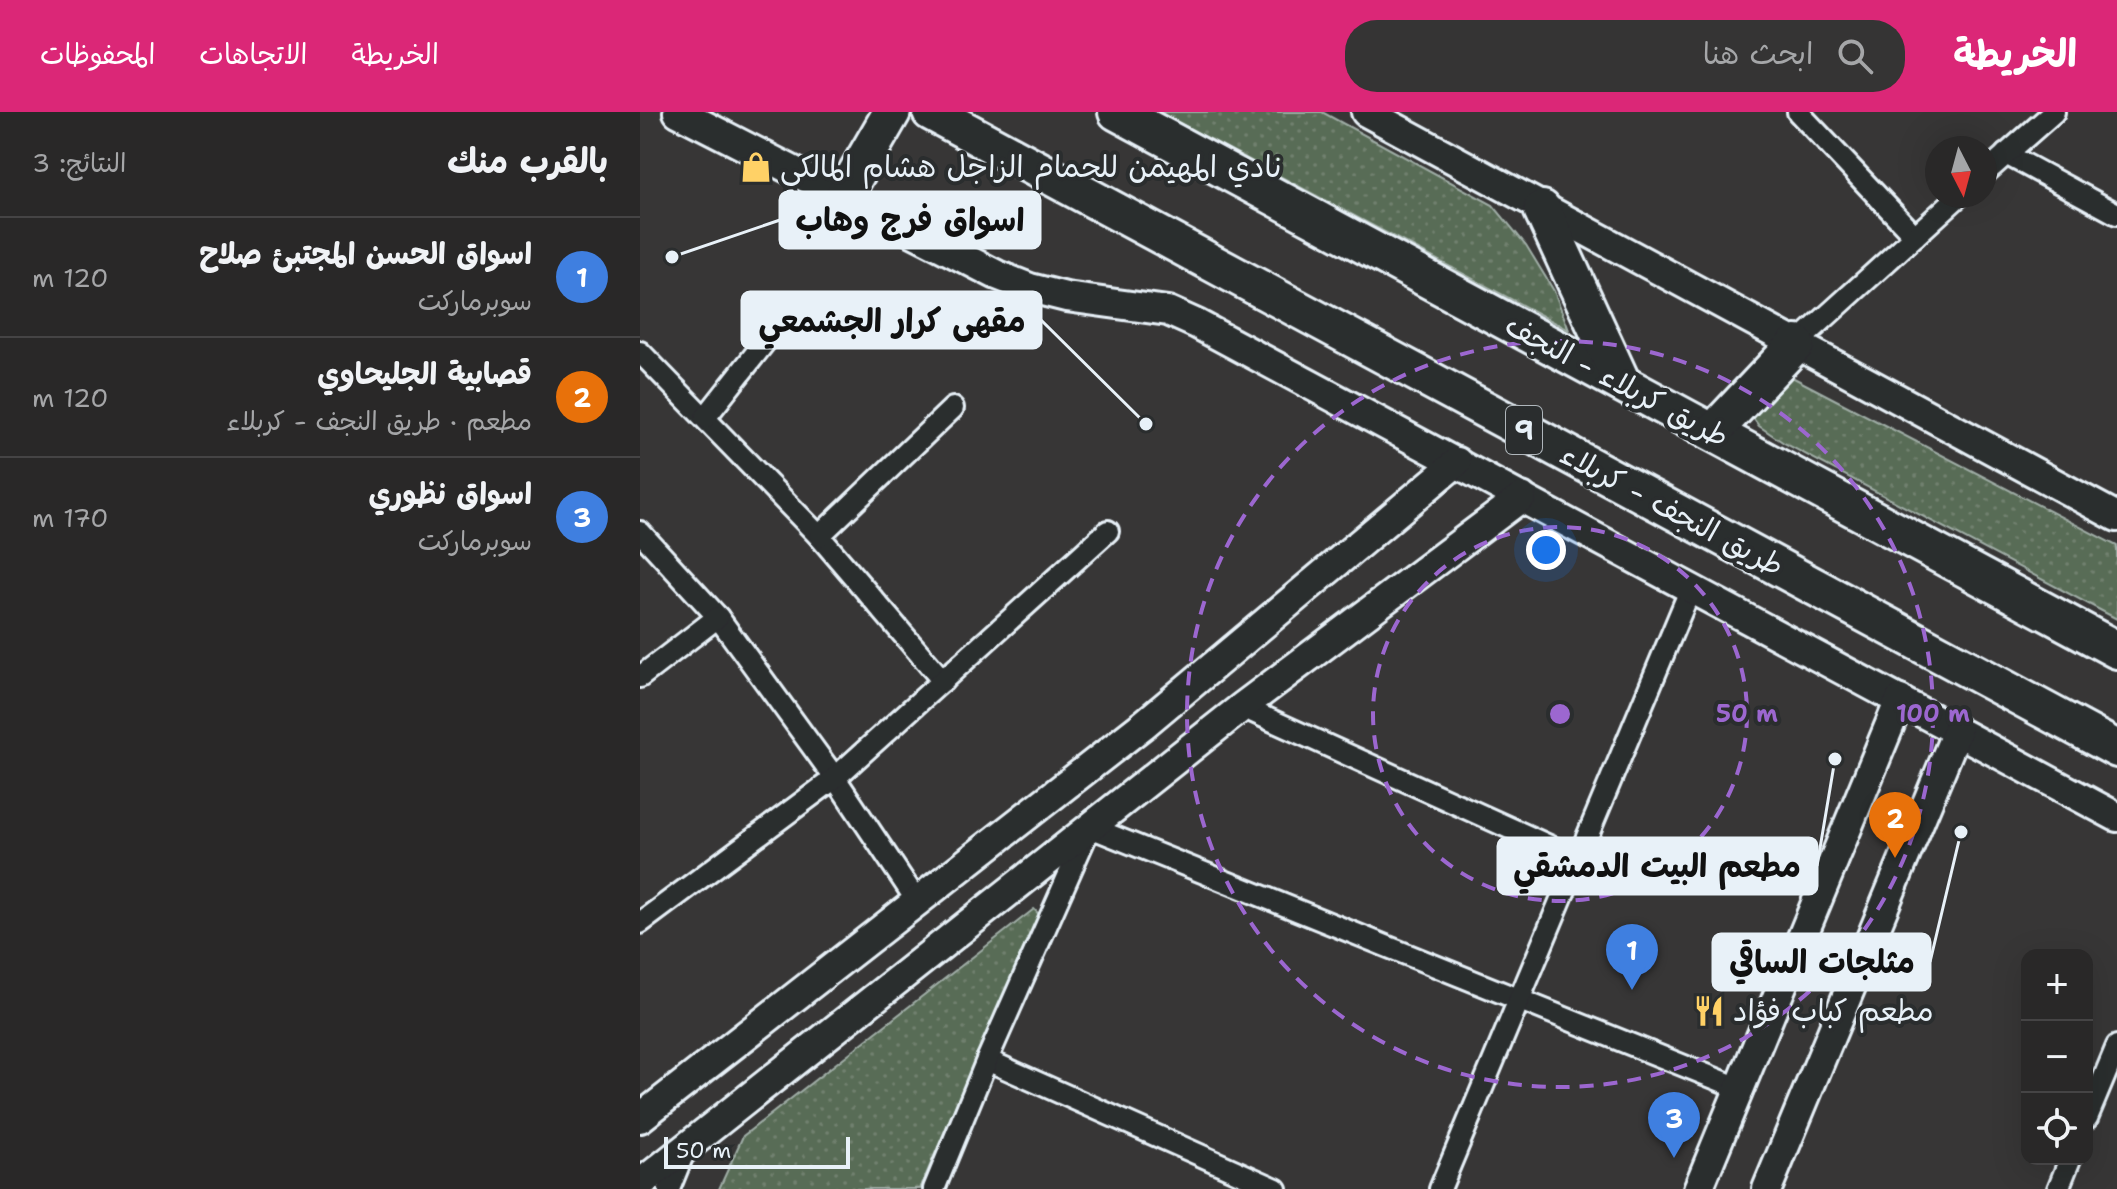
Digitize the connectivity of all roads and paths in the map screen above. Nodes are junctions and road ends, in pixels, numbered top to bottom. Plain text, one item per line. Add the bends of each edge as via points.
1 (678, 112) edge
2 (892, 112) edge
3 (931, 112) edge
4 (1117, 112) edge
5 (1366, 112) edge
6 (1798, 112) edge
7 (2054, 112) edge
8 (2006, 154) junction
9 (1997, 162) edge
10 (844, 195) junction
11 (1946, 208) edge
12 (1542, 209) junction
13 (2117, 214) edge
14 (1915, 236) junction
15 (783, 319) dead end
16 (1796, 344) junction
17 (640, 352) edge
18 (1622, 383) junction
19 (953, 408) dead end
20 (705, 418) junction
21 (1713, 432) junction
22 (1457, 462) junction
23 (1522, 497) junction
24 (2117, 517) edge
25 (1108, 531) dead end
26 (640, 532) edge
27 (819, 536) junction
28 (1691, 588) junction
29 (718, 617) junction
30 (2117, 650) edge
31 (640, 677) edge
32 (943, 681) junction
33 (1900, 700) junction
34 (1242, 707) junction
35 (1957, 731) junction
36 (2117, 749) edge
37 (835, 778) junction
38 (2117, 817) edge
39 (1090, 827) junction
40 (1578, 859) junction
41 (917, 901) junction
42 (640, 923) edge
43 (1519, 999) junction
44 (2117, 1046) edge
45 (987, 1060) junction
46 (1739, 1088) junction
47 (2093, 1104) edge
48 (640, 1118) edge
49 (685, 1150) junction
50 (2068, 1165) edge
51 (640, 1184) edge
52 (669, 1189) edge
53 (934, 1189) edge
54 (1276, 1189) edge
55 (1440, 1189) edge
56 (1698, 1189) edge
57 (1767, 1189) edge
58 (2058, 1189) edge

1 - 10 street
2 - 10 highway
3 - 36 highway, طريق النجف - كربلاء / 9
4 - 18 highway, طريق كربلاء - النجف
5 - 12 street
6 - 14 street
7 - 8 street
8 - 9 street
8 - 13 street
10 - 22 street via 1030,288 1168,311
11 - 14 street
12 - 16 street
12 - 18 highway
14 - 16 street
15 - 20 street
16 - 21 highway
16 - 24 street
17 - 20 street
18 - 21 highway, طريق كربلاء - النجف
19 - 27 street
20 - 27 street
21 - 30 highway, طريق كربلاء - النجف
22 - 23 street
22 - 41 street via 1143,725
23 - 28 street
23 - 34 street
25 - 32 street
26 - 29 street
27 - 32 street
28 - 33 street
28 - 40 street
29 - 31 street
29 - 37 street
32 - 37 street
33 - 35 street
33 - 46 street
34 - 39 street
34 - 40 street
35 - 38 street
35 - 57 street
37 - 41 street
37 - 42 street
39 - 43 street
39 - 45 street
39 - 49 street
40 - 43 street
41 - 48 street
43 - 46 street
43 - 55 street
44 - 47 street
45 - 53 street
45 - 54 street
46 - 56 street
49 - 51 street
49 - 52 street
50 - 58 street

